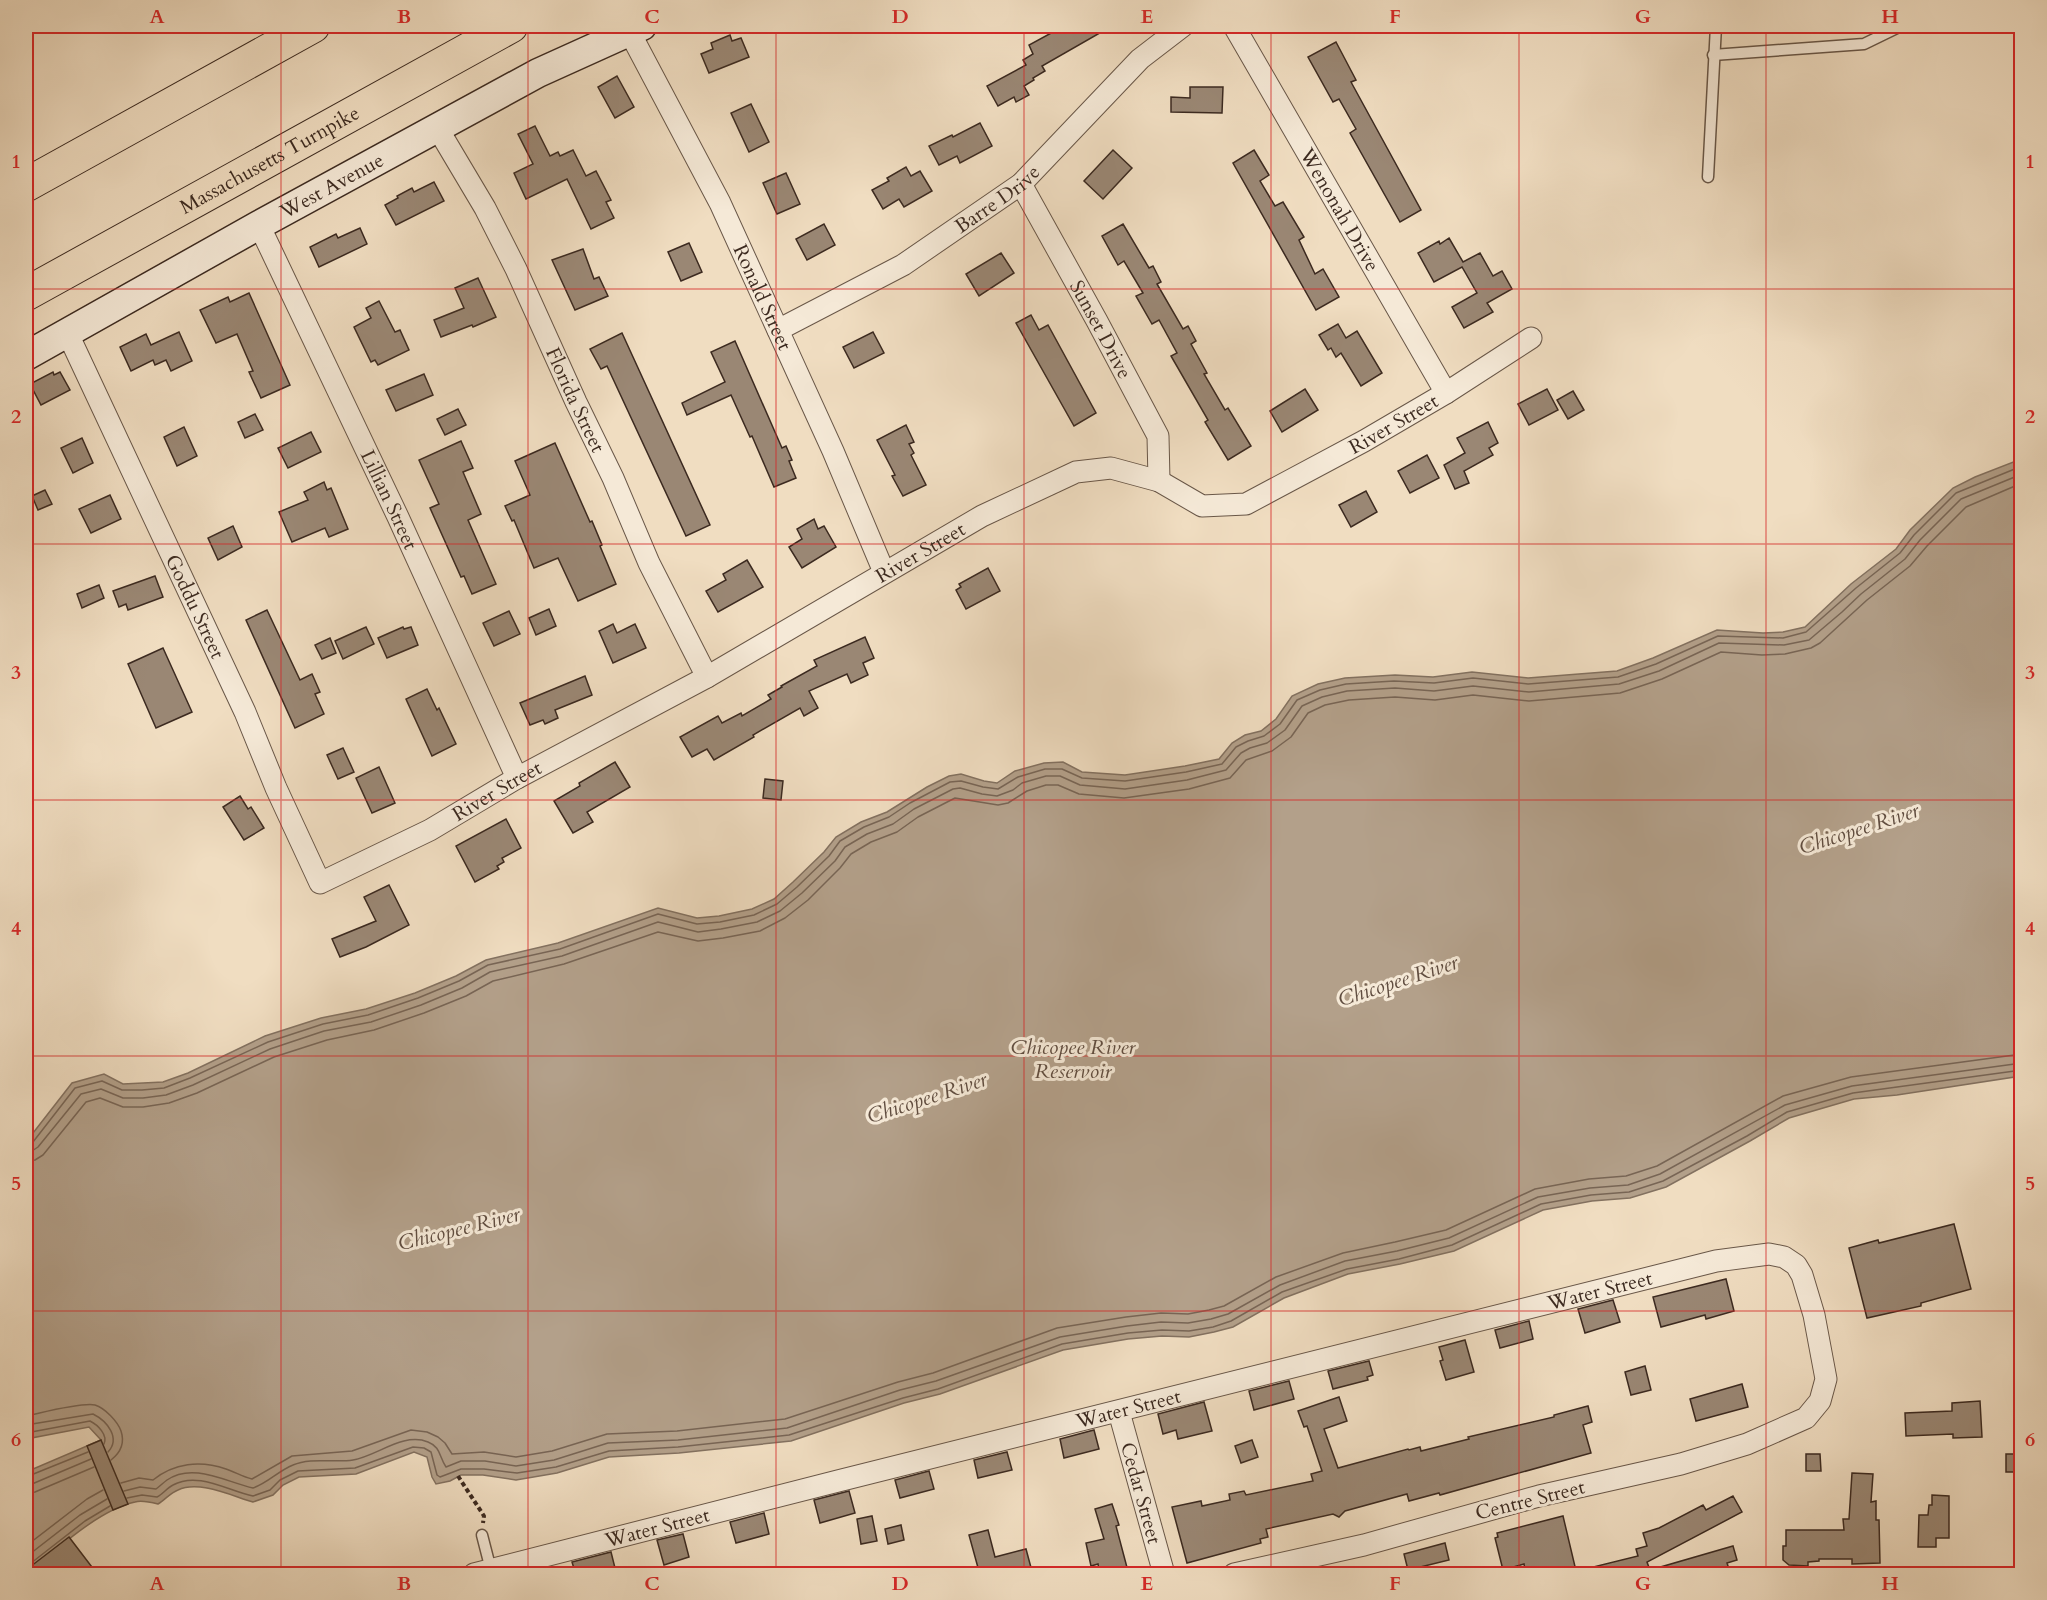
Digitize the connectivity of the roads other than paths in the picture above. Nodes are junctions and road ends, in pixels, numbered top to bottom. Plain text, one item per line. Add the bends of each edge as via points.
1 (313, 26) edge
2 (511, 26) edge
3 (1183, 26) edge
4 (1234, 26) edge
5 (1716, 26) edge
6 (1901, 26) edge
7 (636, 28) edge
8 (1713, 55) junction
9 (438, 129) junction
10 (1708, 177) dead end
11 (1021, 184) junction
12 (26, 185) edge
13 (259, 225) junction
14 (26, 294) edge
15 (778, 330) junction
16 (68, 332) junction
17 (1531, 338) dead end
18 (26, 356) edge
19 (1446, 393) junction
20 (1159, 481) junction
21 (884, 572) junction
22 (707, 677) junction
23 (517, 778) junction
24 (320, 883) joint
25 (1784, 1257) joint
26 (1119, 1412) junction
27 (482, 1535) road end
28 (483, 1572) edge
29 (1164, 1575) edge
30 (1234, 1575) edge

1 - 12 highway
2 - 14 highway, Massachusetts Turnpike
3 - 11 street, Barre Drive via 1140,59
4 - 19 street, Wenonah Drive
5 - 8 lane
6 - 8 lane via 1864,44
7 - 9 main road, West Avenue via 537,73
7 - 15 street, Ronald Street
8 - 10 lane
9 - 13 main road, West Avenue
9 - 22 street, Florida Street via 516,269
11 - 15 street, Barre Drive via 903,265
11 - 20 street, Sunset Drive via 1158,436
13 - 16 main road, West Avenue
13 - 23 street, Lillian Street via 394,507
15 - 21 street, Ronald Street
16 - 18 main road, West Avenue
16 - 24 street, Goddu Street
17 - 19 street, River Street
19 - 20 street, River Street via 1246,504 1202,506
20 - 21 street, River Street via 1111,468 1076,472 982,516
21 - 22 street, River Street
22 - 23 street, River Street
23 - 24 street, River Street via 430,830
25 - 26 street, Water Street via 1769,1254 1716,1261
25 - 30 street, Centre Street via 1802,1275 1826,1379 1820,1401 1806,1418 1748,1444 1681,1464 1539,1496 1364,1545
26 - 28 street, Water Street
26 - 29 street, Cedar Street
27 - 28 lane

